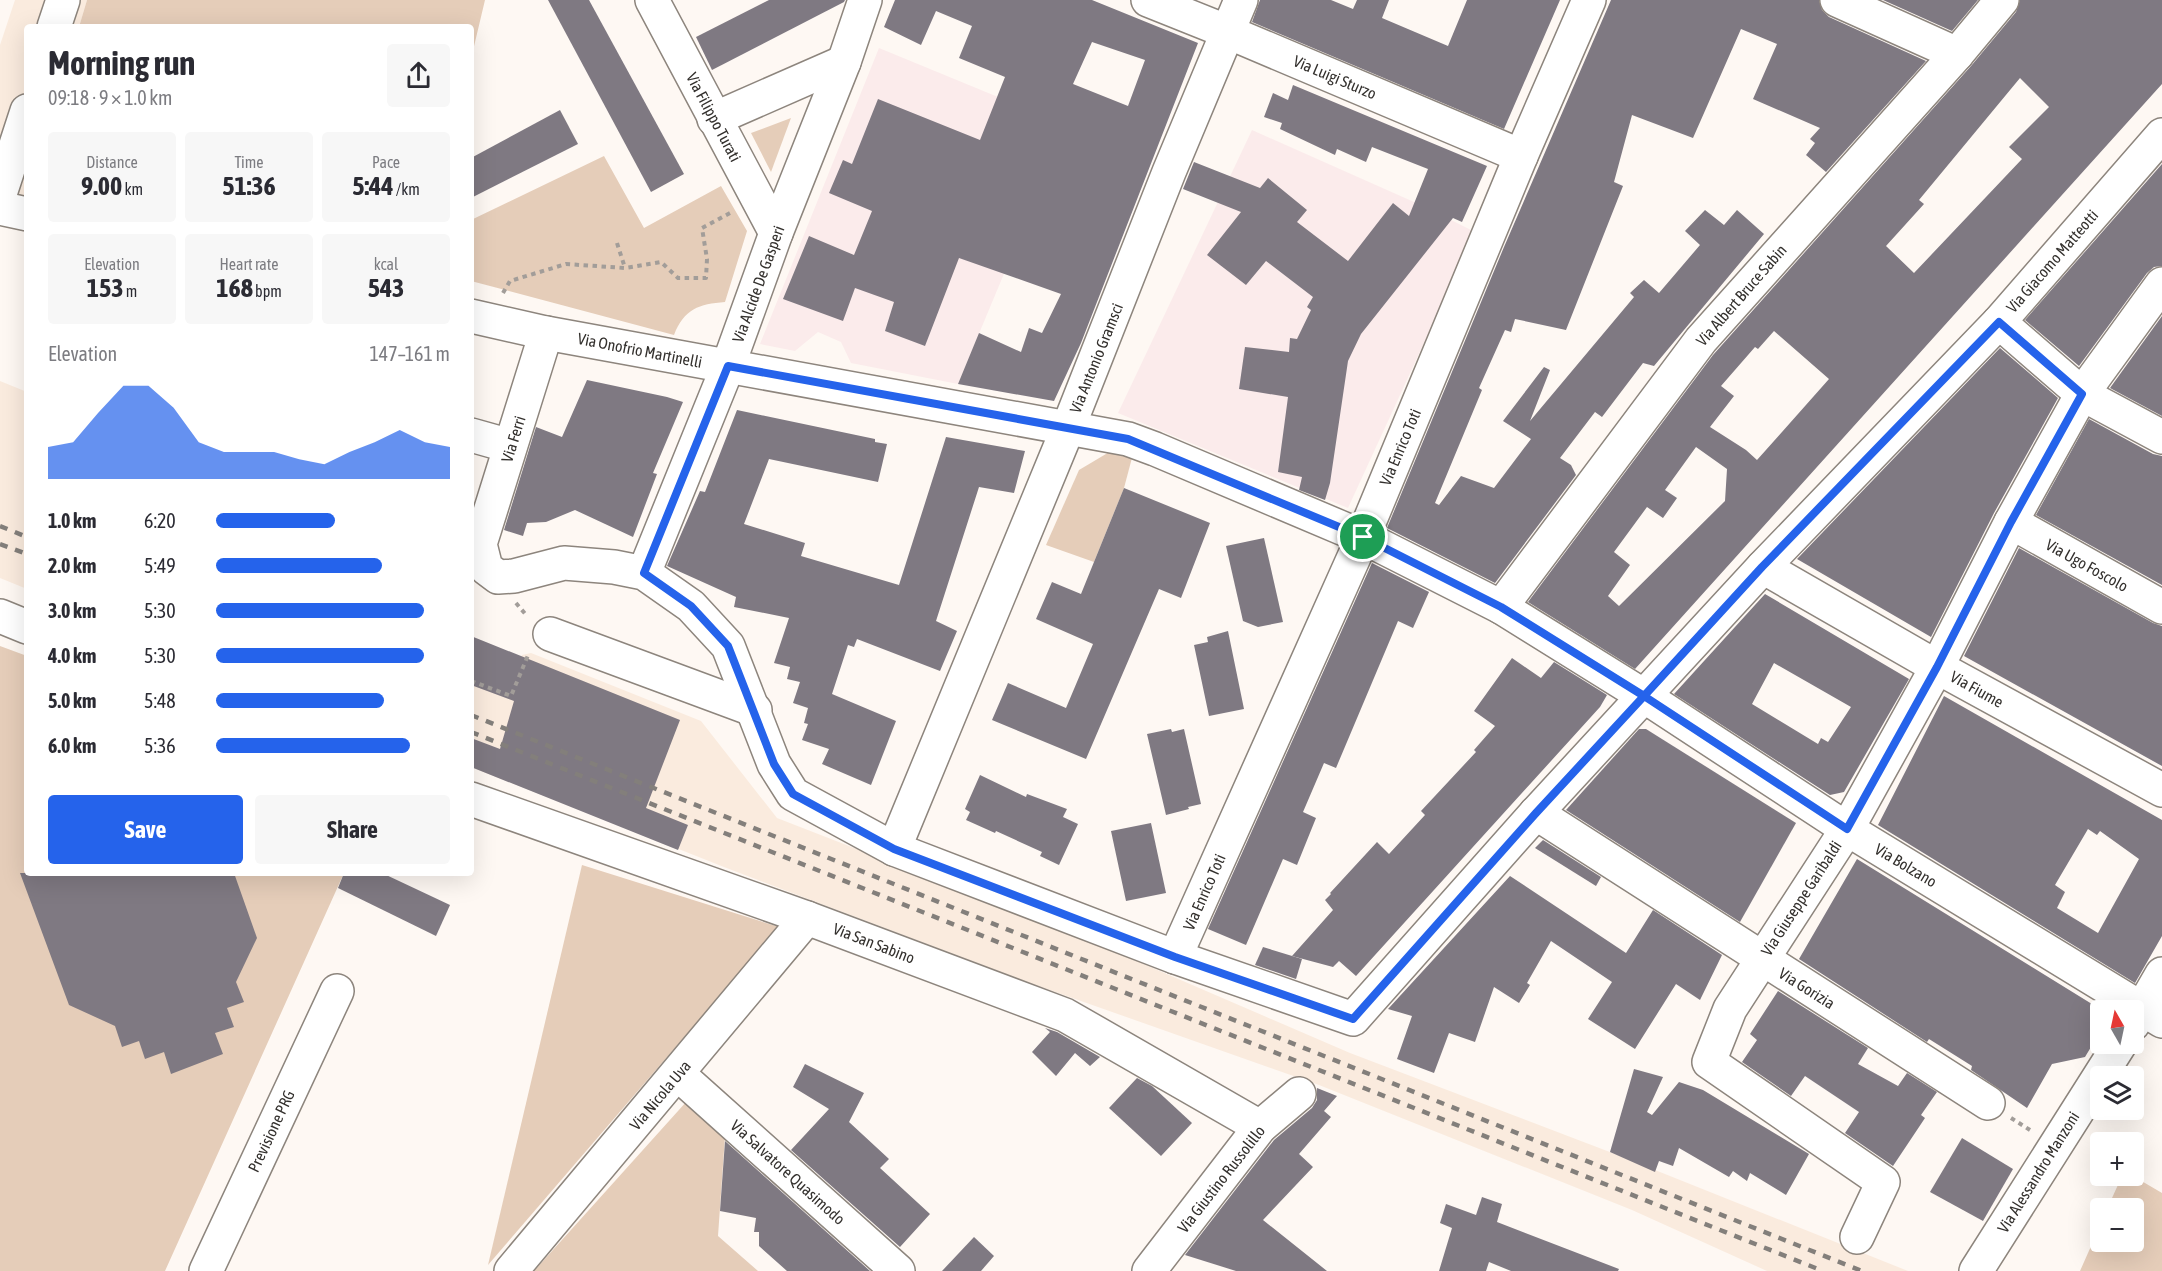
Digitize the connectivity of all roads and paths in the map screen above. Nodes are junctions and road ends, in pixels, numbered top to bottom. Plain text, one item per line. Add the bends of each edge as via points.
1 (63, 0) edge
2 (652, 0) edge
3 (866, 0) edge
4 (1148, 0) edge
5 (1241, 0) edge
6 (1589, 0) edge
7 (1837, 0) edge
8 (2002, 0) edge
9 (55, 24) edge
10 (1228, 32) junction
11 (1957, 54) junction
12 (844, 62) junction
13 (714, 119) junction
14 (24, 120) edge
15 (2162, 135) edge
16 (1521, 156) junction
17 (0, 194) edge
18 (758, 199) junction
19 (0, 208) edge
20 (24, 213) edge
21 (776, 233) junction
22 (617, 243) dead end
23 (625, 268) junction
24 (2161, 286) edge
25 (479, 318) edge
26 (1999, 322) junction
27 (546, 333) junction
28 (728, 366) junction
29 (2082, 394) junction
30 (1068, 428) junction
31 (474, 436) edge
32 (2162, 437) edge
33 (510, 446) junction
34 (2011, 522) junction
35 (1363, 537) junction
36 (1762, 567) junction
37 (644, 573) junction
38 (1501, 607) junction
39 (2162, 607) edge
40 (0, 616) edge
41 (24, 626) edge
42 (550, 634) joint
43 (1937, 667) junction
44 (474, 682) edge
45 (1644, 696) junction
46 (754, 710) junction
47 (2162, 790) edge
48 (474, 800) edge
49 (1536, 813) junction
50 (1847, 829) junction
51 (894, 849) junction
52 (807, 918) junction
53 (1175, 957) junction
54 (1761, 959) junction
55 (2162, 974) edge
56 (337, 991) dead end
57 (2146, 1018) edge
58 (2113, 1054) edge
59 (678, 1074) junction
60 (1299, 1094) dead end
61 (1988, 1103) joint
62 (1260, 1127) junction
63 (2054, 1144) junction
64 (1857, 1237) dead end
65 (206, 1271) edge
66 (511, 1271) edge
67 (898, 1271) edge
68 (1151, 1271) edge
69 (1976, 1271) edge

1 - 9 street
2 - 13 street, Via Filippo Turati
3 - 12 street, Via Alcide De Gasperi
4 - 10 street, Via Luigi Sturzo
5 - 10 street, Via Antonio Gramsci
6 - 16 street, Via Enrico Toti
7 - 11 street
8 - 11 street, Via Albert Bruce Sabin
10 - 16 street, Via Luigi Sturzo
10 - 30 street, Via Antonio Gramsci
11 - 38 street, Via Albert Bruce Sabin via 1701,340
12 - 13 street
12 - 21 street, Via Alcide De Gasperi
13 - 18 street, Via Filippo Turati
14 - 17 street
15 - 26 street, Via Giacomo Matteotti
16 - 35 street, Via Enrico Toti
18 - 21 street, Via Filippo Turati
18 - 23 path via 702,228 706,278 678,278 661,262
19 - 20 street
21 - 28 street, Via Alcide De Gasperi
22 - 23 path
23 - 25 path via 566,264 510,281
24 - 29 street, Via Giuseppe Garibaldi
25 - 27 street, Via Onofrio Martinelli
26 - 29 street
26 - 36 street, Via Giacomo Matteotti
27 - 28 street, Via Onofrio Martinelli
27 - 33 street, Via Ferri
28 - 30 street, Via Onofrio Martinelli
28 - 37 street, Via Alcide De Gasperi
29 - 32 street
29 - 34 street, Via Giuseppe Garibaldi
30 - 35 street, Via Onofrio Martinelli via 1128,439
30 - 51 street, Via Antonio Gramsci
31 - 33 street
33 - 37 street, Via Ferri via 480,544 486,568 498,577 564,563
34 - 39 street, Via Ugo Foscolo
34 - 43 street, Via Giuseppe Garibaldi
35 - 38 street, Via Onofrio Martinelli
35 - 53 street, Via Enrico Toti
36 - 43 street, Via Fiume
36 - 45 street, Via Giacomo Matteotti
37 - 46 street via 691,606 728,646
38 - 45 street, Via Onofrio Martinelli
40 - 41 street
42 - 44 path via 540,629 511,696
42 - 46 street
43 - 47 street, Via Fiume
43 - 50 street, Via Giuseppe Garibaldi
45 - 49 street, Via Giacomo Matteotti
45 - 50 street, Via Bolzano
46 - 51 street via 774,764 793,794
48 - 52 street, Via San Sabino
49 - 53 street, Via Giacomo Matteotti via 1353,1019
49 - 54 street, Via Gorizia
50 - 54 street, Via Giuseppe Garibaldi
50 - 57 street, Via Bolzano
51 - 53 street
52 - 59 street, Via Nicola Uva
52 - 62 street, Via San Sabino via 1065,1015
54 - 61 street, Via Gorizia
54 - 64 street, Via Giuseppe Garibaldi via 1730,1009 1709,1062 1883,1182
55 - 57 street
56 - 65 street, Previsione PRG
58 - 63 street, Via Alessandro Manzoni
59 - 66 street, Via Nicola Uva
59 - 67 street, Via Salvatore Quasimodo
60 - 62 street, Via Giustino Russolillo
61 - 63 path
62 - 68 street, Via Giustino Russolillo
63 - 69 street, Via Alessandro Manzoni

